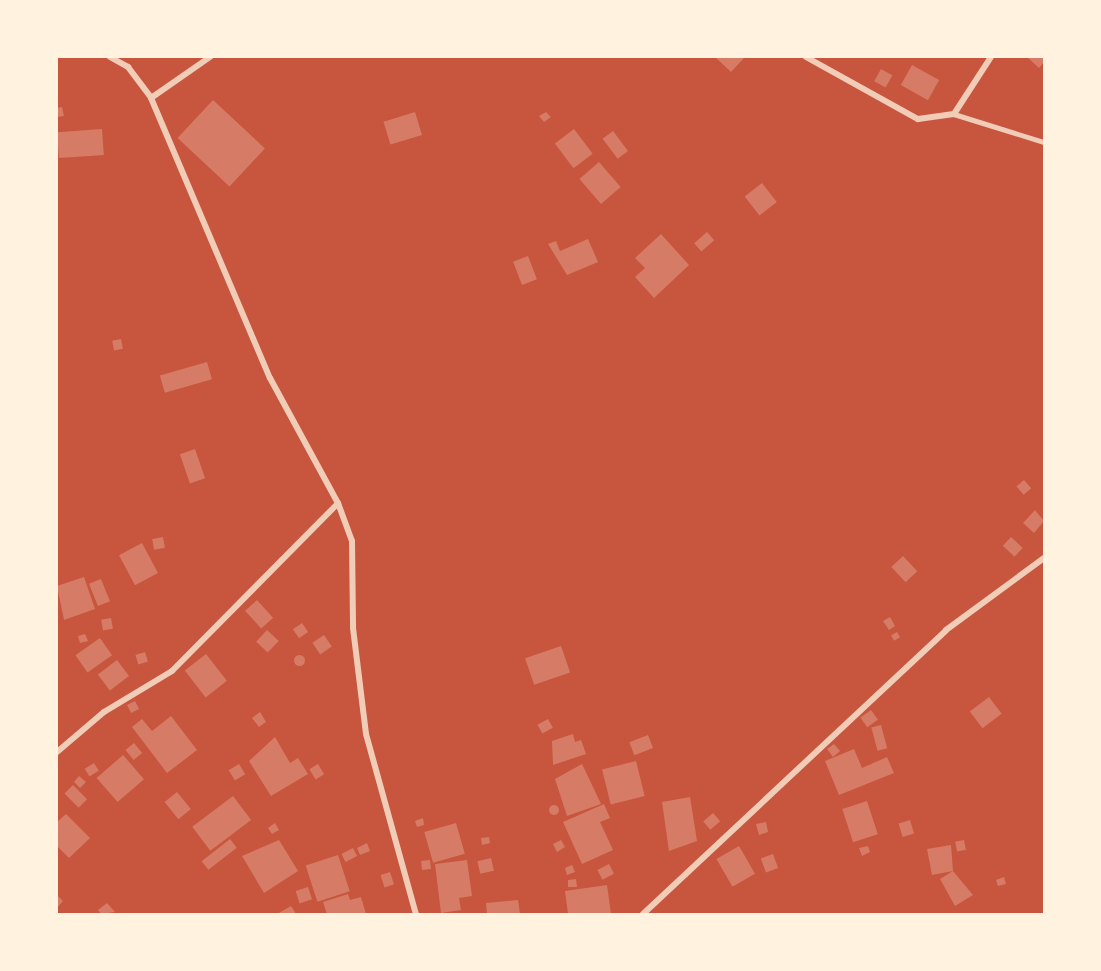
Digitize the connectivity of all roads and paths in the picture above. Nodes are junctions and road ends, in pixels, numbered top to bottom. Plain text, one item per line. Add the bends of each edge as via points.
1 (110, 57) edge
2 (210, 57) edge
3 (806, 57) edge
4 (992, 57) edge
5 (152, 98) junction
6 (954, 114) junction
7 (1044, 142) edge
8 (338, 503) junction
9 (1044, 558) edge
10 (57, 752) edge
11 (416, 914) edge
12 (643, 914) edge

1 - 5 street via 128,67
2 - 5 street
3 - 6 street via 918,119
4 - 6 street
5 - 8 street via 270,378
6 - 7 lane
8 - 10 street via 172,671 104,712
8 - 11 street via 352,541 353,628 366,734
9 - 12 street via 946,630

